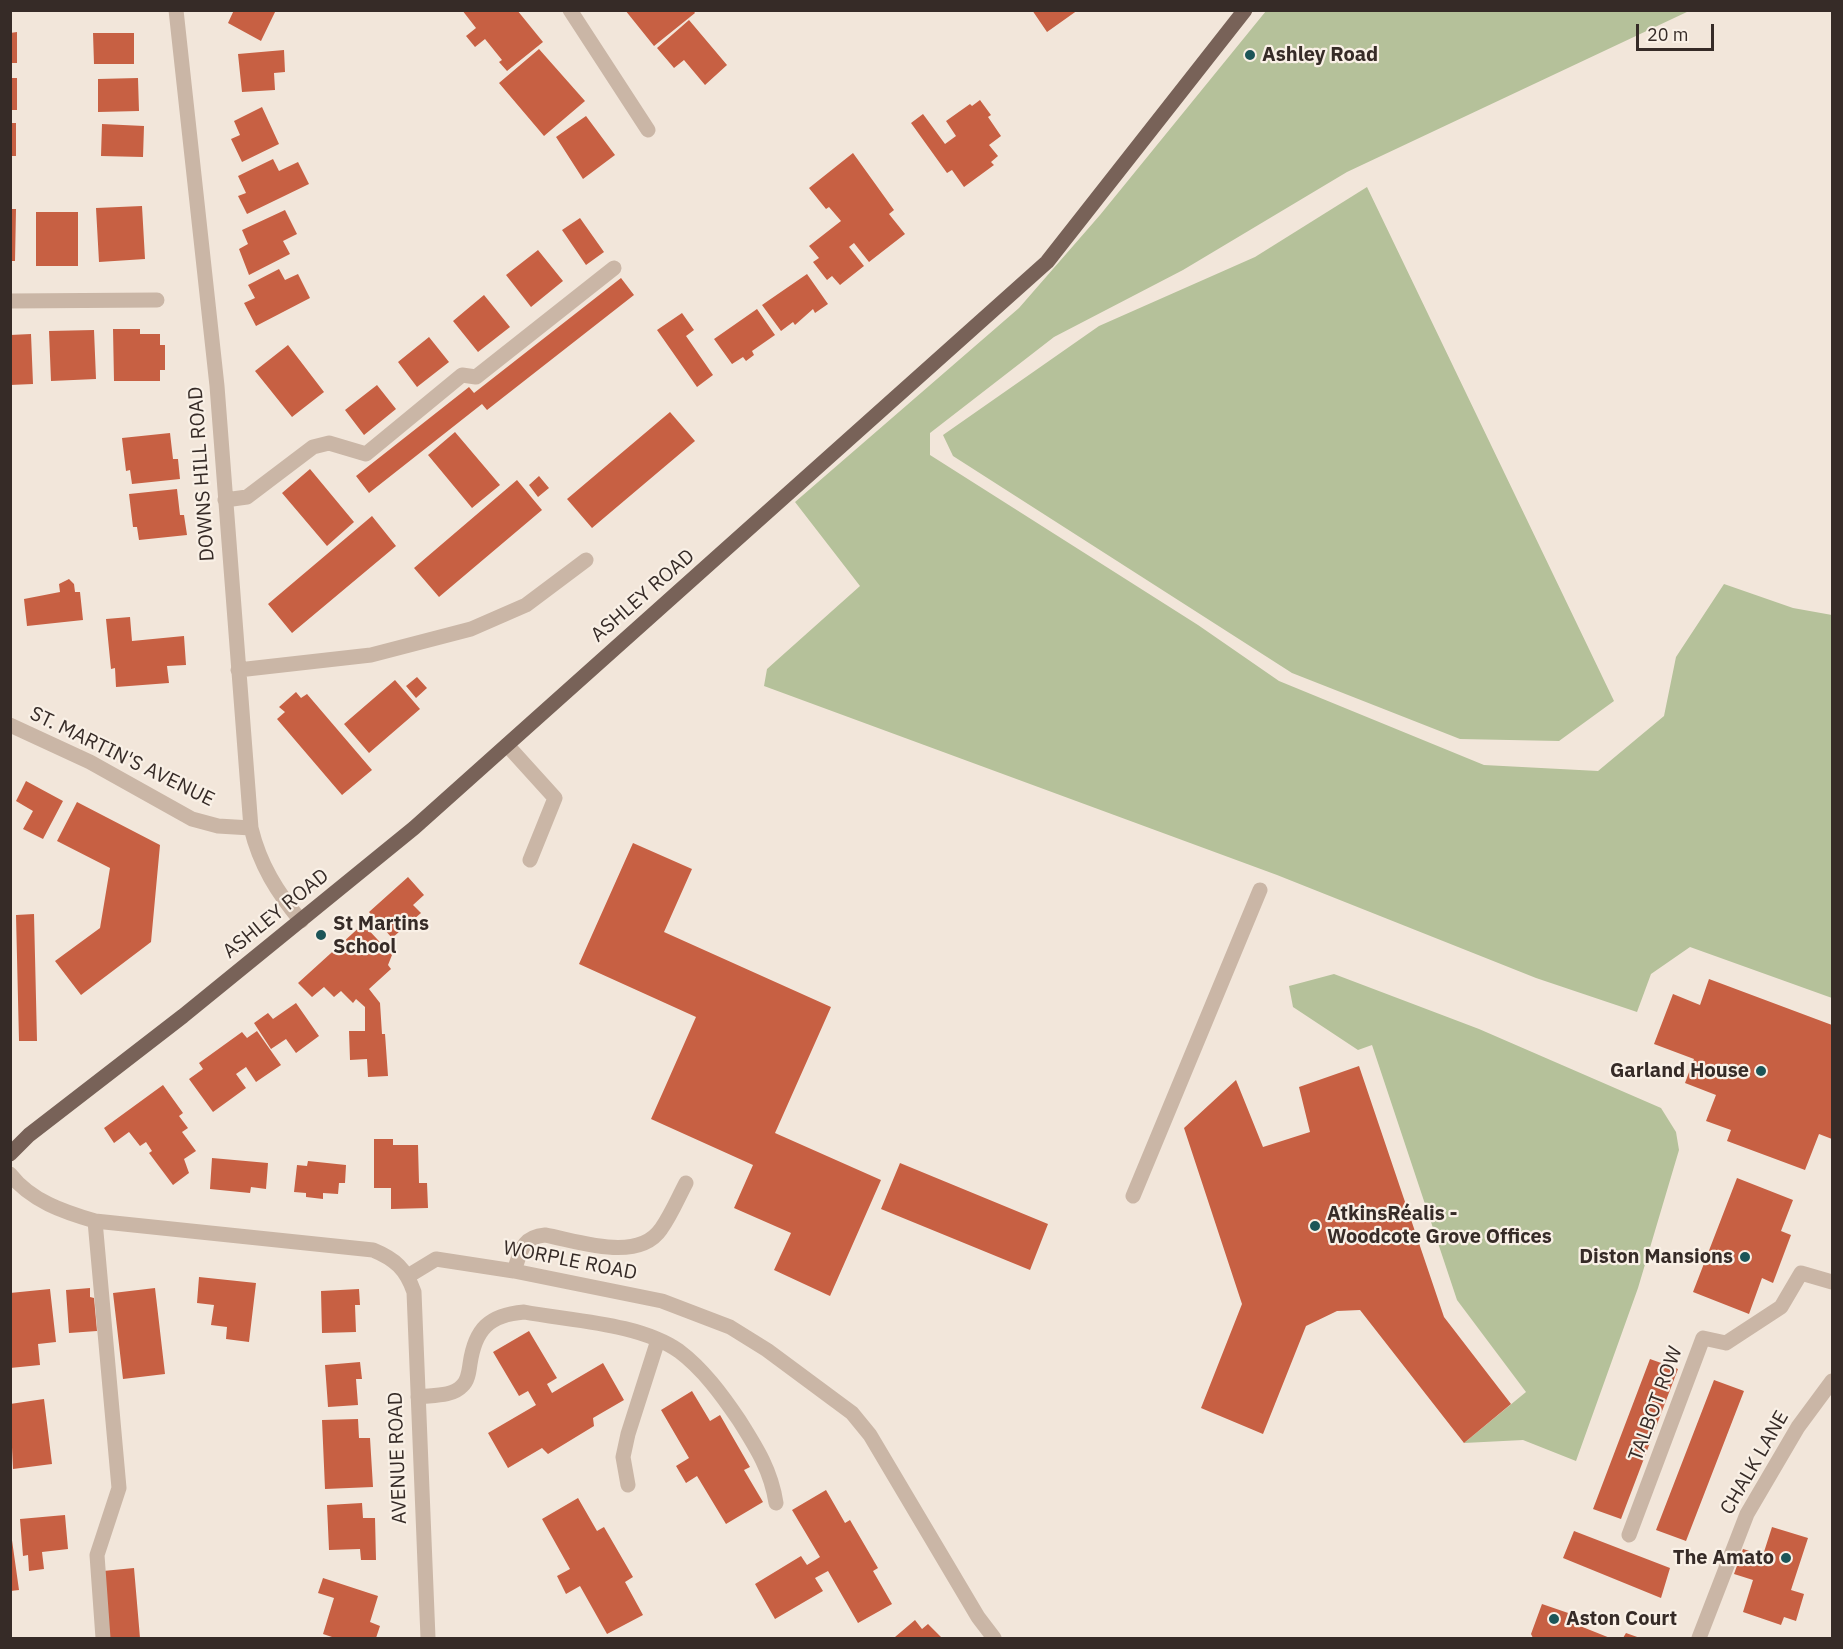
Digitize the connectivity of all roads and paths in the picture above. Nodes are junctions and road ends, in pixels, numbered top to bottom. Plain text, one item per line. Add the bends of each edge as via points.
1 (176, 10) edge
2 (570, 10) edge
3 (1245, 10) edge
4 (648, 130) dead end
5 (614, 268) dead end
6 (157, 300) dead end
7 (10, 301) edge
8 (225, 500) junction
9 (586, 560) dead end
10 (238, 670) junction
11 (10, 725) edge
12 (507, 745) junction
13 (251, 828) junction
14 (530, 860) dead end
15 (1260, 890) dead end
16 (301, 921) junction
17 (10, 1154) edge
18 (10, 1174) edge
19 (686, 1183) dead end
20 (1134, 1196) dead end
21 (94, 1221) junction
22 (514, 1271) junction
23 (408, 1276) junction
24 (1833, 1282) edge
25 (658, 1340) junction
26 (1833, 1382) edge
27 (417, 1397) junction
28 (628, 1485) dead end
29 (776, 1503) dead end
30 (1629, 1535) dead end
31 (103, 1638) edge
32 (428, 1638) edge
33 (994, 1638) edge
34 (1699, 1638) edge

1 - 8 street, DOWNS HILL ROAD via 217,386
2 - 4 street
3 - 12 main road, ASHLEY ROAD via 1047,262
5 - 8 street via 476,377 462,375 366,454 329,443 313,447 247,497
6 - 7 street
8 - 10 street, DOWNS HILL ROAD
9 - 10 street via 526,605 471,628 371,655
10 - 13 street, DOWNS HILL ROAD
11 - 13 street, ST. MARTIN'S AVENUE via 90,762 192,819
12 - 14 street via 555,798
12 - 16 main road, ASHLEY ROAD
13 - 16 street, DOWNS HILL ROAD via 257,851 278,892
15 - 20 street
16 - 17 main road, ASHLEY ROAD
18 - 21 street via 62,1212
19 - 22 street via 653,1238 636,1246 616,1247 534,1236 524,1242
21 - 23 street via 373,1250 400,1265
21 - 31 street via 119,1488 97,1555
22 - 23 street, WORPLE ROAD via 436,1259
22 - 33 street, WORPLE ROAD via 662,1301 730,1327 852,1413 870,1435
23 - 27 street, AVENUE ROAD via 414,1292
24 - 30 street, TALBOT ROW via 1801,1273 1781,1306 1726,1343 1703,1338
25 - 27 street via 524,1312 508,1314 495,1318 474,1342 463,1386 452,1393
25 - 28 street via 623,1456
25 - 29 street via 692,1363 727,1402 761,1454
26 - 34 street, CHALK LANE via 1798,1427 1746,1514
27 - 32 street, AVENUE ROAD

